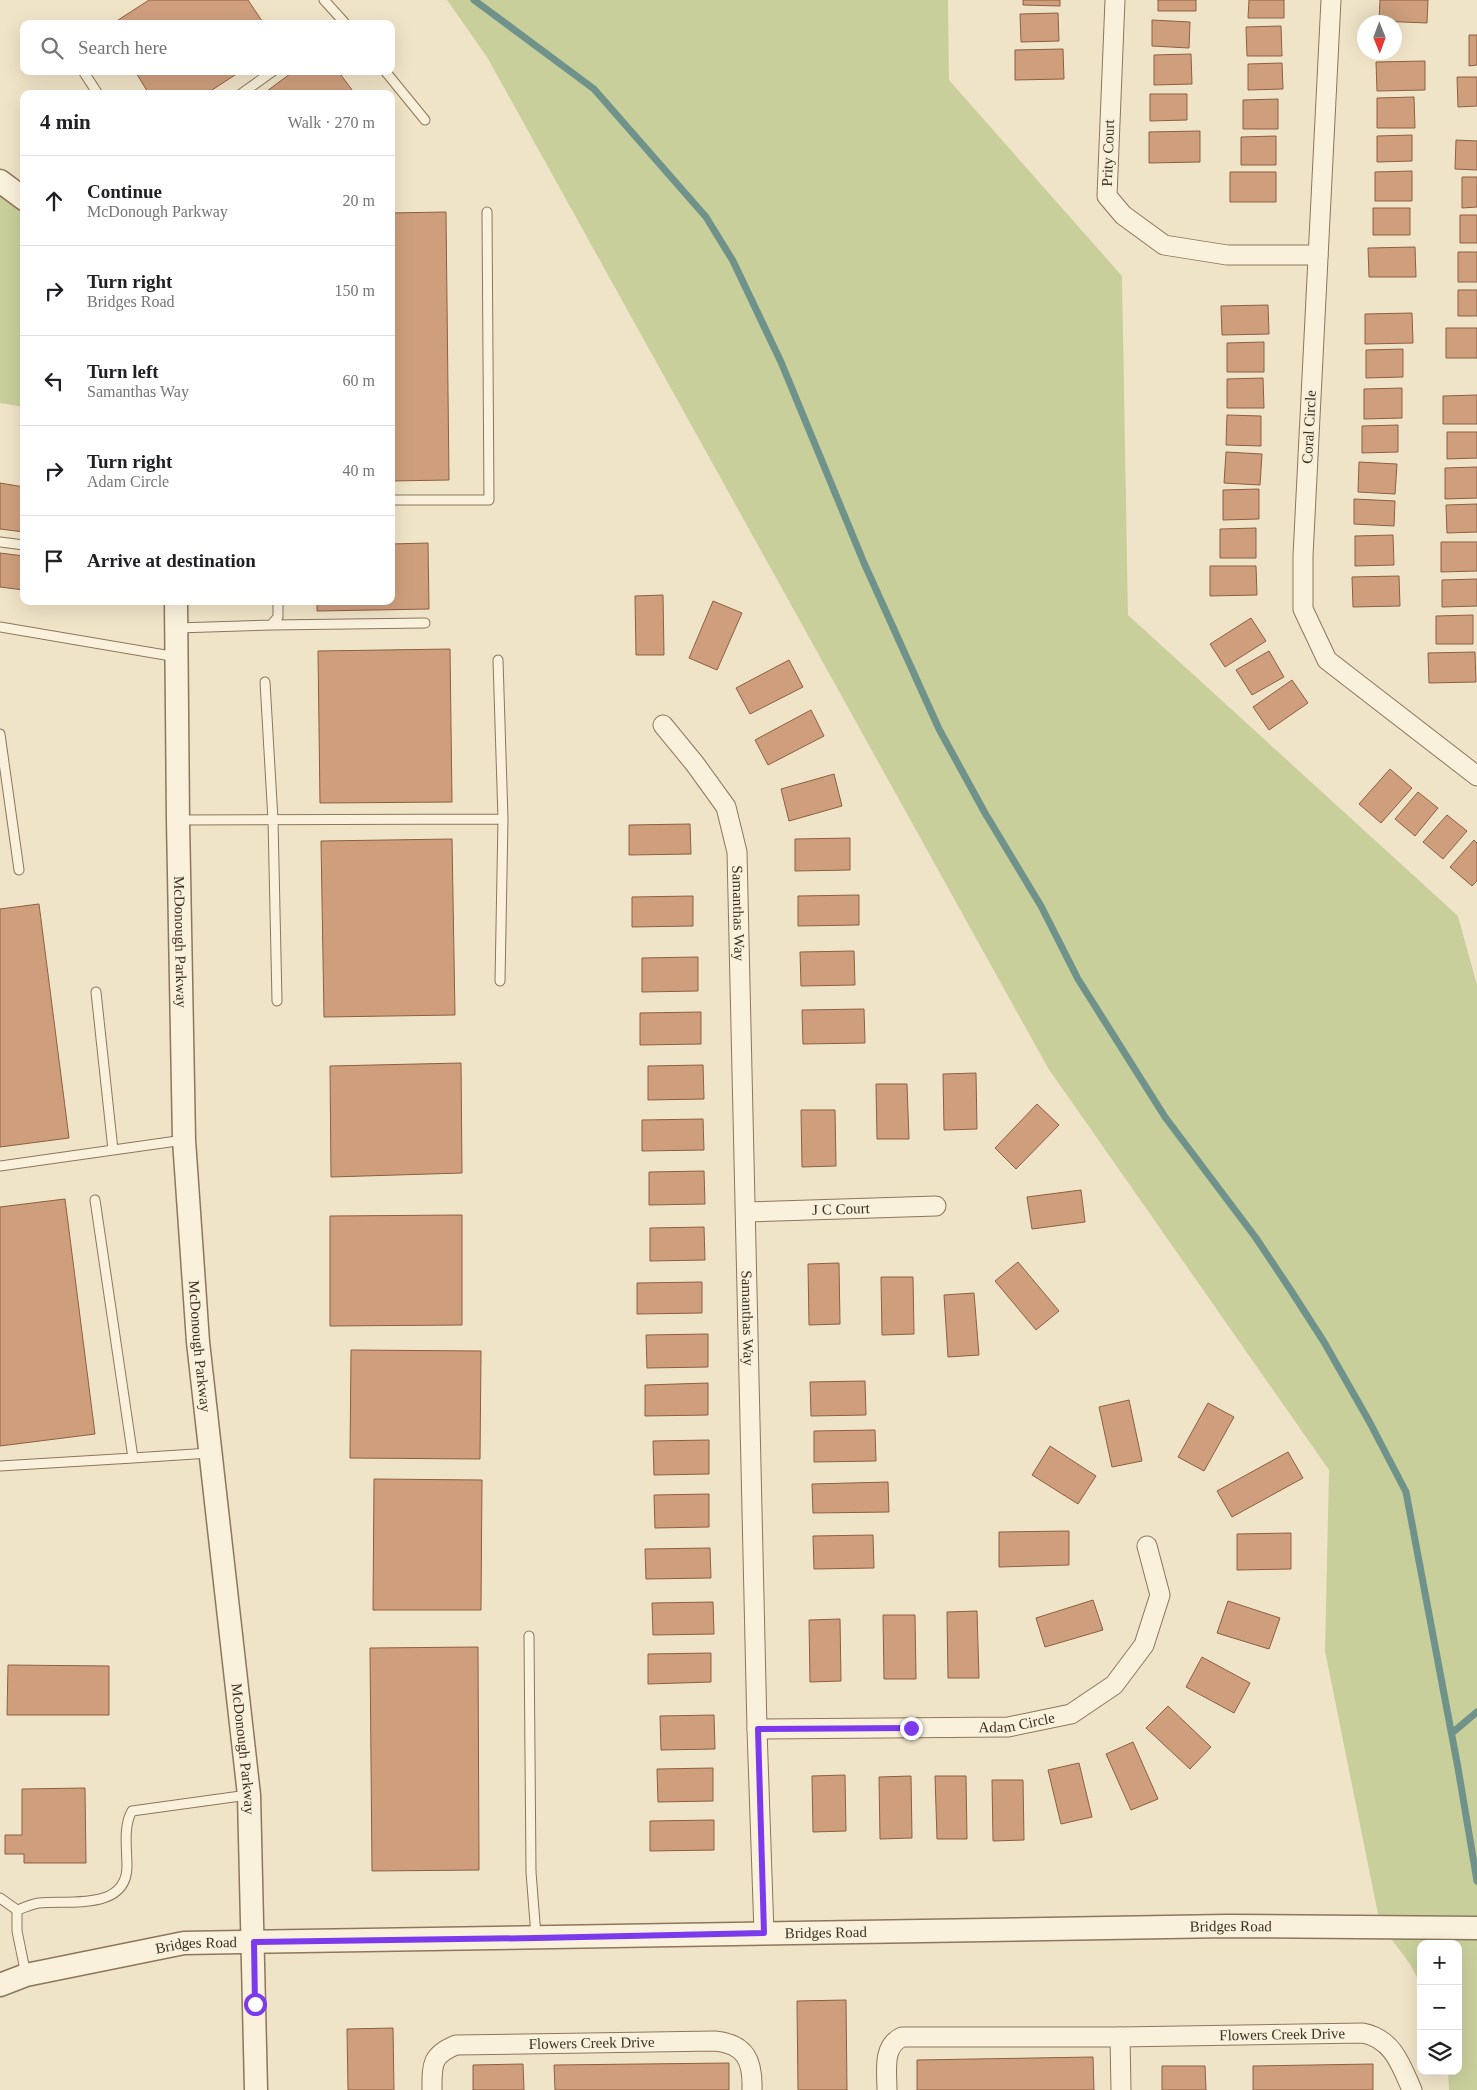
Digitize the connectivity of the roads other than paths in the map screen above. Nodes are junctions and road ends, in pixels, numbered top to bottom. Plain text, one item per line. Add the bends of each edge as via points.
1 (324, 0) edge
2 (1115, 0) edge
3 (1331, 0) edge
4 (341, 20) edge
5 (86, 75) edge
6 (267, 75) edge
7 (388, 75) edge
8 (95, 90) edge
9 (247, 90) edge
10 (425, 120) dead end
11 (0, 181) edge
12 (20, 196) edge
13 (488, 212) dead end
14 (1318, 255) junction
15 (395, 500) edge
16 (0, 542) edge
17 (20, 544) edge
18 (176, 605) edge
19 (278, 605) edge
20 (425, 623) dead end
21 (271, 625) junction
22 (0, 627) edge
23 (177, 628) junction
24 (177, 657) junction
25 (498, 660) dead end
26 (264, 682) dead end
27 (663, 725) dead end
28 (0, 734) edge
29 (1475, 770) edge
30 (503, 818) junction
31 (178, 820) junction
32 (273, 820) junction
33 (19, 870) dead end
34 (500, 981) dead end
35 (96, 992) dead end
36 (277, 1001) dead end
37 (184, 1140) junction
38 (113, 1150) junction
39 (0, 1166) edge
40 (96, 1200) dead end
41 (936, 1206) dead end
42 (746, 1212) junction
43 (210, 1453) junction
44 (133, 1458) junction
45 (0, 1466) edge
46 (1147, 1546) dead end
47 (529, 1636) dead end
48 (758, 1729) junction
49 (249, 1795) junction
50 (0, 1898) edge
51 (17, 1910) junction
52 (1477, 1928) edge
53 (764, 1933) junction
54 (536, 1938) junction
55 (254, 1942) junction
56 (26, 1975) junction
57 (0, 1985) edge
58 (1120, 2037) junction
59 (256, 2090) edge
60 (432, 2090) edge
61 (752, 2090) edge
62 (887, 2090) edge
63 (1121, 2090) edge
64 (1412, 2090) edge

1 - 4 lane
2 - 14 street, Prity Court via 1107,196 1123,215 1164,245 1227,255
3 - 14 street, Coral Circle
5 - 8 lane
6 - 9 lane
7 - 10 lane
11 - 12 street
13 - 15 lane via 489,500
14 - 29 street, Coral Circle via 1303,609 1327,660
16 - 17 lane
18 - 23 street, McDonough Parkway
19 - 21 lane via 278,617
20 - 21 lane
21 - 23 lane
22 - 24 lane
23 - 24 street, McDonough Parkway
24 - 31 street, McDonough Parkway
25 - 30 lane
26 - 32 lane
27 - 42 street, Samanthas Way via 726,807 737,852
28 - 33 lane
30 - 32 lane
30 - 34 lane
31 - 32 lane
31 - 37 street, McDonough Parkway
32 - 36 lane
35 - 38 lane
37 - 38 lane
37 - 43 street, McDonough Parkway via 198,1342
38 - 39 lane
40 - 44 lane
41 - 42 street, J C Court
42 - 48 street, Samanthas Way
43 - 44 lane
43 - 49 street, McDonough Parkway
44 - 45 lane
46 - 48 street, Adam Circle via 1160,1595 1144,1645 1114,1685 1071,1714 1008,1727
47 - 54 lane via 531,1872
48 - 53 street, Samanthas Way
49 - 51 lane via 132,1811 127,1819 126,1872 123,1884 112,1894 97,1900 38,1904
49 - 55 street, McDonough Parkway
50 - 51 lane
51 - 56 lane via 17,1931
52 - 53 street, Bridges Road via 1227,1926
53 - 54 street, Bridges Road
54 - 55 street, Bridges Road
55 - 56 street, Bridges Road via 184,1943
55 - 59 street, McDonough Parkway
56 - 57 street, Bridges Road
58 - 62 street, Flowers Creek Drive via 902,2037 894,2042 888,2056
58 - 63 street
58 - 64 street, Flowers Creek Drive via 1363,2033 1389,2045 1398,2057
60 - 61 street, Flowers Creek Drive via 432,2068 436,2058 456,2045 714,2041 733,2044 748,2058 752,2068

